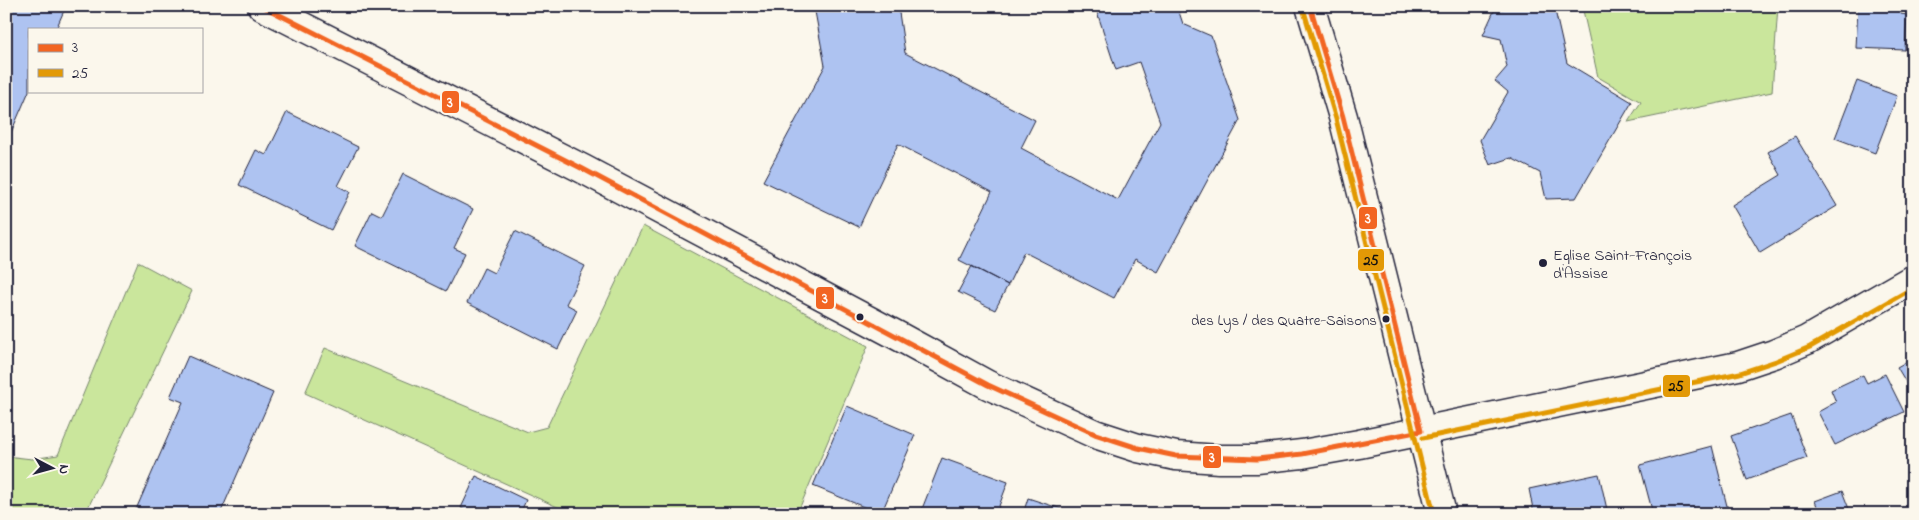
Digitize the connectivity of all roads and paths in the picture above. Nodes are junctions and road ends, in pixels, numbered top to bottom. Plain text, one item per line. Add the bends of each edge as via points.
1 (262, 6) edge
2 (1310, 6) edge
3 (1913, 279) edge
4 (1421, 431) junction
5 (1442, 514) edge

1 - 4 street via 592,173 988,385 1095,434 1176,456 1257,459 1302,454
2 - 4 street via 1343,117
3 - 4 street via 1807,340 1738,366
4 - 5 street

